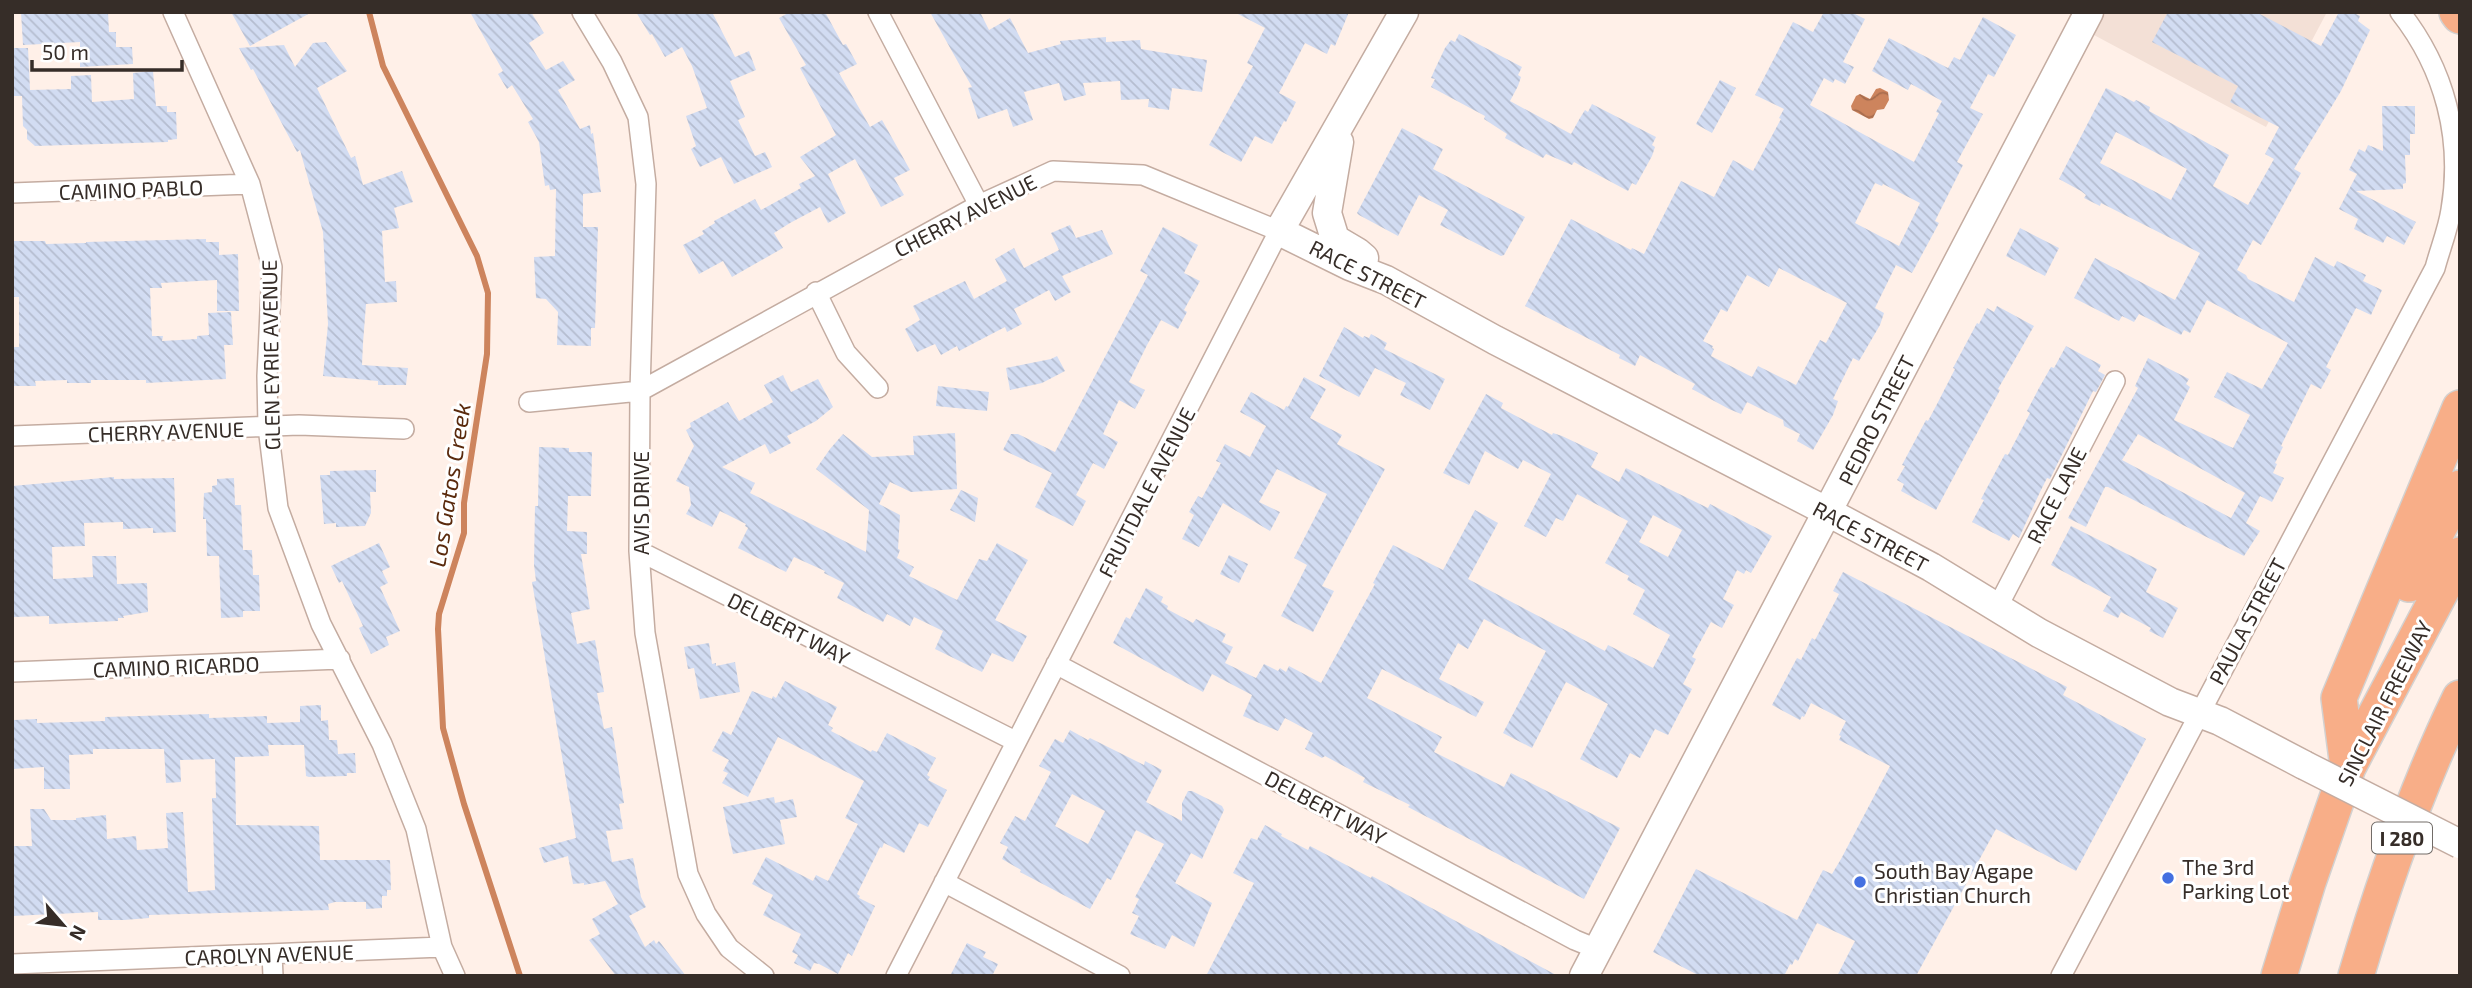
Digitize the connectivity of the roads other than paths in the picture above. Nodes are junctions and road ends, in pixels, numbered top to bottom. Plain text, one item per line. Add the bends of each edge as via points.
1 (173, 12) edge
2 (582, 12) edge
3 (878, 12) edge
4 (1404, 12) edge
5 (2089, 12) edge
6 (2400, 12) edge
7 (1345, 118) junction
8 (250, 184) junction
9 (12, 193) edge
10 (979, 205) junction
11 (1279, 231) junction
12 (1386, 280) junction
13 (816, 292) junction
14 (2115, 381) dead end
15 (878, 388) dead end
16 (639, 391) junction
17 (529, 402) dead end
18 (2460, 408) edge
19 (268, 428) junction
20 (404, 429) dead end
21 (12, 436) edge
22 (2460, 488) edge
23 (1828, 512) junction
24 (639, 551) junction
25 (2460, 555) edge
26 (1997, 608) junction
27 (340, 659) junction
28 (1056, 664) junction
29 (12, 672) edge
30 (2459, 702) edge
31 (2378, 707) junction
32 (2198, 713) junction
33 (1015, 741) junction
34 (2347, 767) junction
35 (2460, 844) edge
36 (944, 882) junction
37 (442, 947) junction
38 (1597, 949) junction
39 (272, 954) junction
40 (12, 964) edge
41 (273, 976) edge
42 (455, 976) edge
43 (764, 976) edge
44 (896, 976) edge
45 (1120, 976) edge
46 (1584, 976) edge
47 (2061, 976) edge
48 (2279, 976) edge
49 (2356, 976) edge

1 - 8 street, GLEN EYRIE AVENUE
2 - 16 street, AVIS DRIVE via 638,117 646,184
3 - 10 street
4 - 7 street, FRUITDALE AVENUE
5 - 23 street, PEDRO STREET
6 - 32 street, PAULA STREET via 2430,57 2442,86 2455,148 2451,214 2435,268
7 - 11 street, FRUITDALE AVENUE
7 - 12 street via 1327,216 1335,239 1357,251
8 - 9 street, CAMINO PABLO
8 - 19 street, GLEN EYRIE AVENUE via 272,267
10 - 11 street, CHERRY AVENUE via 1053,171 1143,174
10 - 13 street, CHERRY AVENUE
11 - 12 street, RACE STREET
11 - 28 street, FRUITDALE AVENUE
12 - 23 street, RACE STREET
13 - 15 street via 846,353
13 - 16 street, CHERRY AVENUE
14 - 26 street, RACE LANE
16 - 17 street, CHERRY AVENUE
16 - 24 street, AVIS DRIVE
18 - 34 highway via 2339,698
19 - 20 street, CHERRY AVENUE
19 - 21 street, CHERRY AVENUE
19 - 27 street, GLEN EYRIE AVENUE via 278,508 321,624
22 - 31 highway via 2420,560 2369,674
23 - 26 street, RACE STREET
23 - 38 street, PEDRO STREET
24 - 33 street, DELBERT WAY
24 - 43 street, AVIS DRIVE via 646,633 688,874 706,914 729,948
25 - 31 highway, SINCLAIR FREEWAY
26 - 32 street, RACE STREET
27 - 29 street, CAMINO RICARDO
27 - 37 street, GLEN EYRIE AVENUE via 382,744 416,829
28 - 33 street, FRUITDALE AVENUE
28 - 38 street, DELBERT WAY
30 - 49 highway, I 280 via 2397,849
31 - 34 highway, SINCLAIR FREEWAY
32 - 35 street, RACE STREET, bridge
32 - 47 street, PAULA STREET
33 - 36 street, FRUITDALE AVENUE
34 - 48 highway, SINCLAIR FREEWAY
36 - 44 street, FRUITDALE AVENUE
36 - 45 street
37 - 39 street, CAROLYN AVENUE
37 - 42 street, GLEN EYRIE AVENUE
38 - 46 street, PEDRO STREET
39 - 40 street, CAROLYN AVENUE
39 - 41 street

